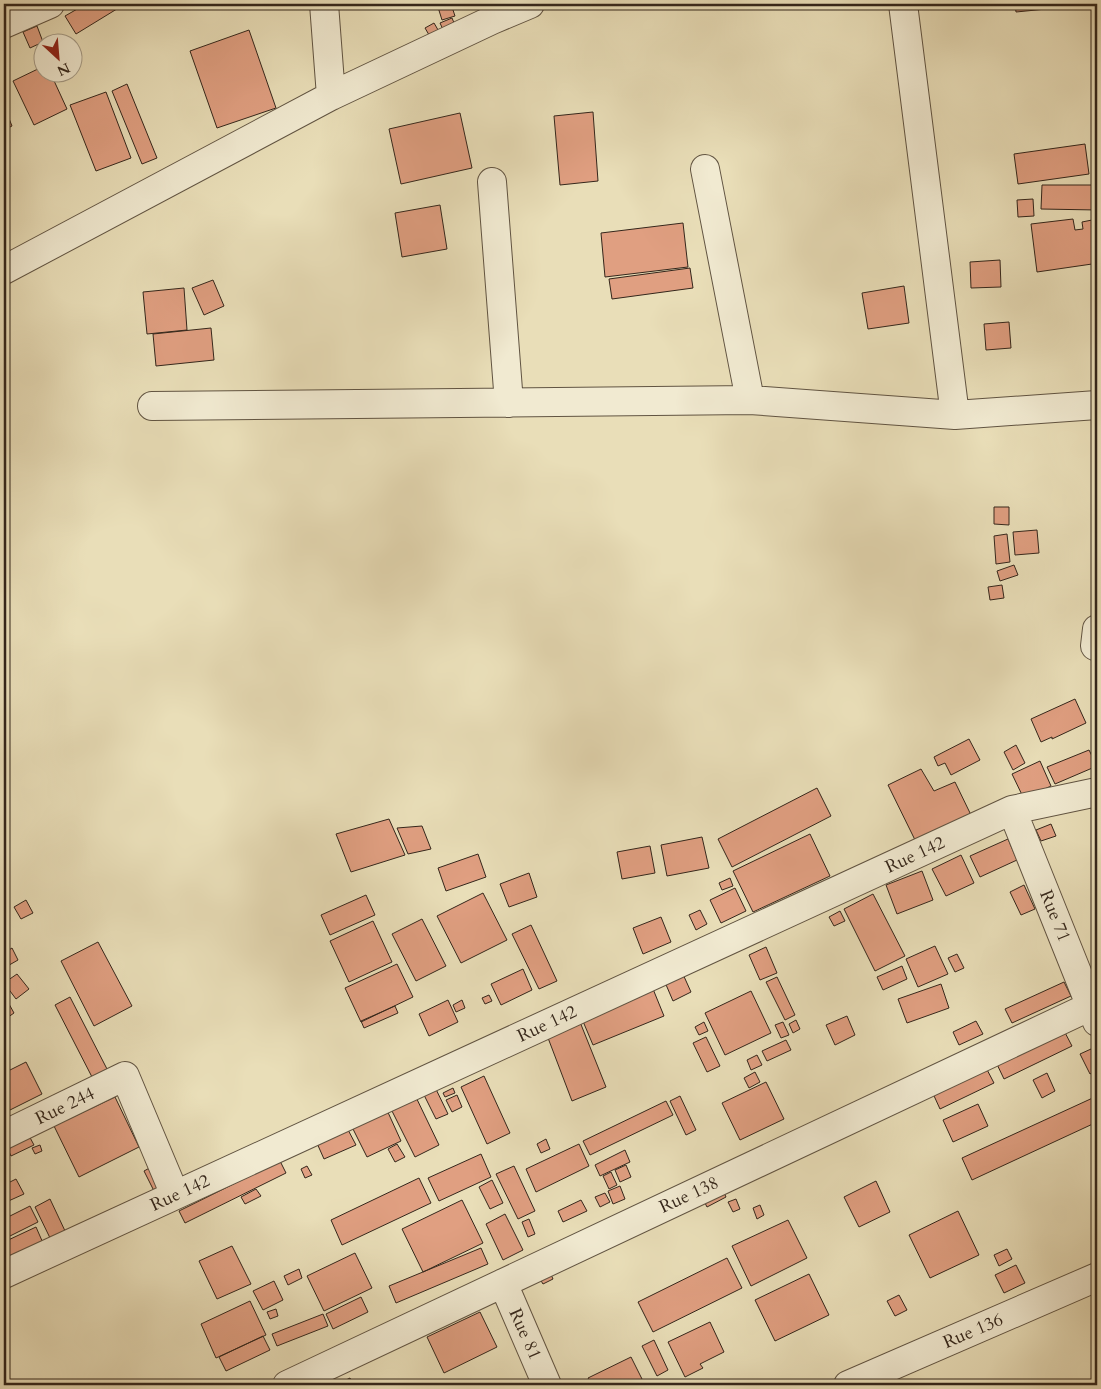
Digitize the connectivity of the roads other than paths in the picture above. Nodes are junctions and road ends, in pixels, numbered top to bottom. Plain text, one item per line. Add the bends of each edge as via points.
1 (50, 4) edge
2 (324, 4) edge
3 (530, 4) edge
4 (903, 4) edge
5 (4, 24) edge
6 (331, 96) junction
7 (705, 169) dead end
8 (492, 182) dead end
9 (4, 270) edge
10 (750, 400) junction
11 (509, 403) junction
12 (1097, 405) edge
13 (152, 406) dead end
14 (955, 415) junction
15 (1097, 792) edge
16 (1012, 810) junction
17 (1094, 1014) edge
18 (4, 1135) edge
19 (175, 1195) junction
20 (4, 1274) edge
21 (1097, 1277) edge
22 (503, 1283) junction
23 (287, 1385) edge
24 (548, 1385) edge
25 (848, 1385) edge

1 - 5 street
2 - 6 street
3 - 6 street
4 - 14 street
6 - 9 street
7 - 10 street
8 - 11 street
10 - 11 street
10 - 14 street
11 - 13 street
12 - 14 street
15 - 16 street, Rue 142
16 - 17 street, Rue 71
16 - 19 street, Rue 142
17 - 22 street, Rue 138
18 - 19 street, Rue 244 via 125,1076
19 - 20 street, Rue 142
21 - 25 street, Rue 136
22 - 23 street, Rue 138
22 - 24 street, Rue 81

